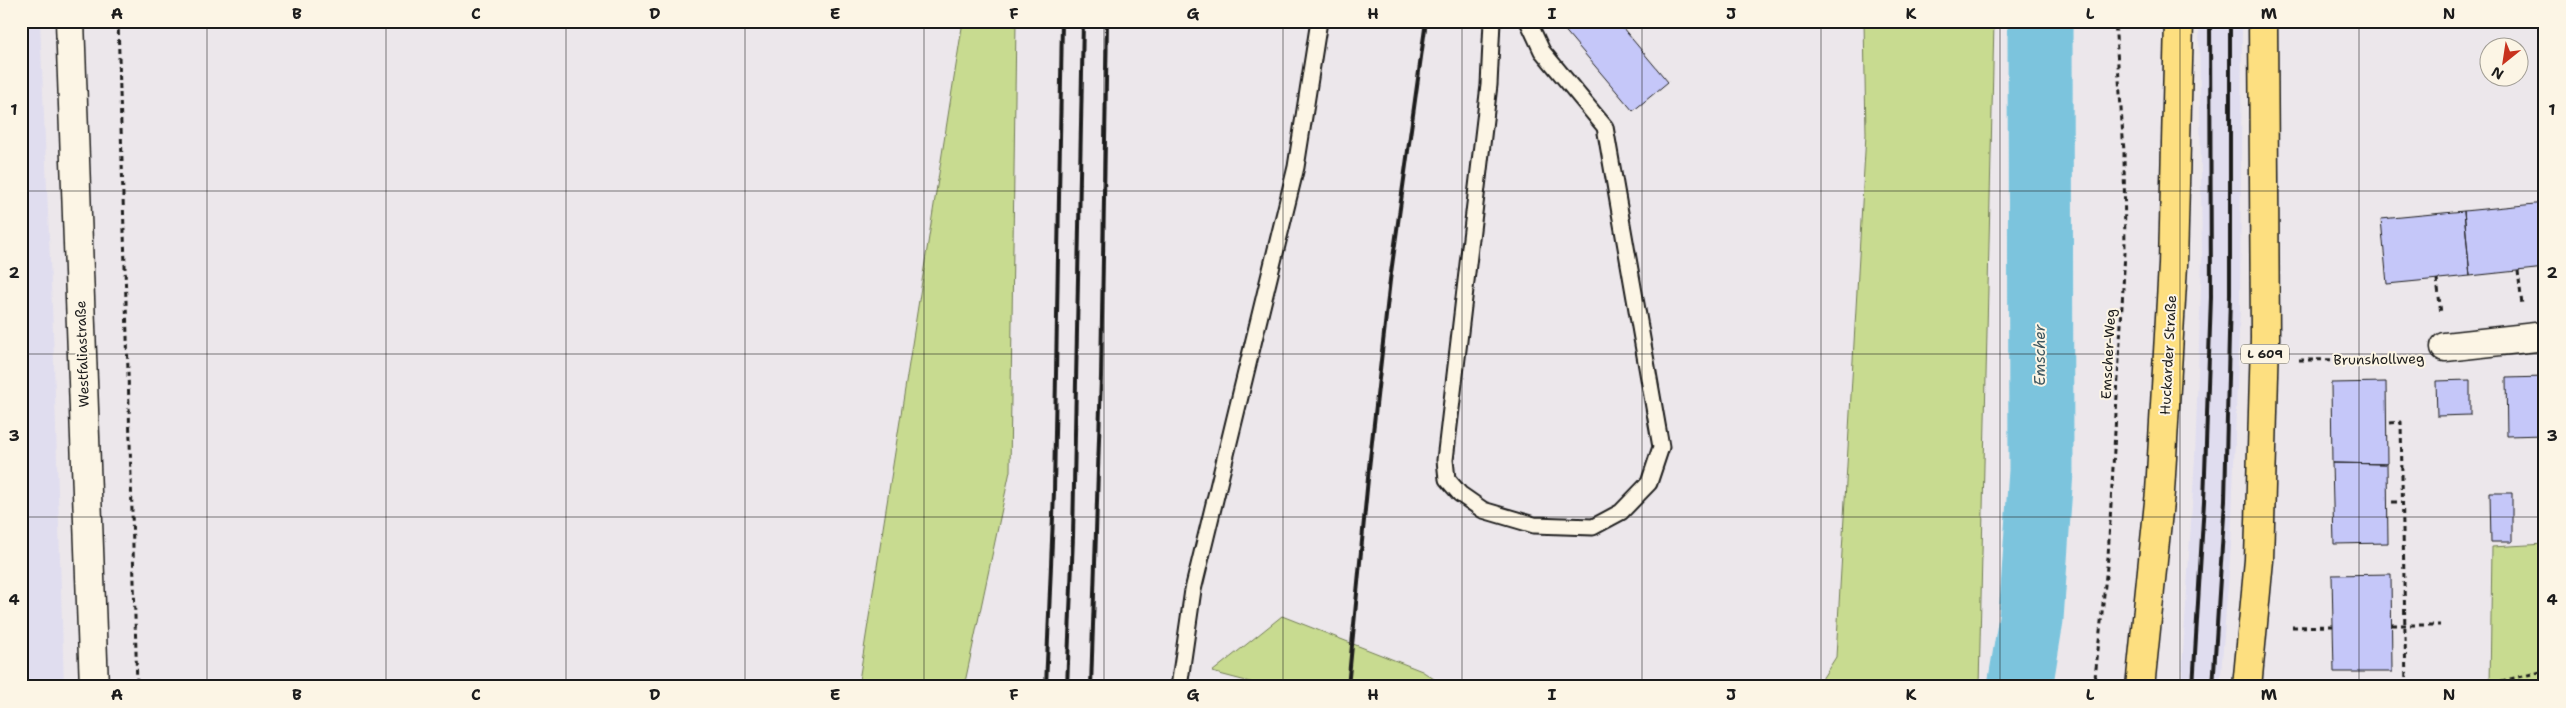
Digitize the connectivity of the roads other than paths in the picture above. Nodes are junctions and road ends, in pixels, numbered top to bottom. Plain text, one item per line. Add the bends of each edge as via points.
1 (70, 21) edge
2 (1319, 21) edge
3 (1492, 21) edge
4 (1528, 21) edge
5 (2179, 21) edge
6 (2263, 21) edge
7 (2545, 336) edge
8 (2444, 347) road end
9 (94, 687) edge
10 (1179, 687) edge
11 (2140, 687) edge
12 (2246, 687) edge

1 - 9 street, Westfaliastraße
2 - 10 lane via 1296,167 1194,590
3 - 4 lane via 1489,84 1445,460 1447,479 1460,494 1483,510 1534,526 1594,527 1621,512 1649,483 1661,447 1606,127 1542,51
5 - 11 main road, Huckarder Straße via 2173,265 2160,492
6 - 12 main road, L 609 via 2265,338 2259,560
7 - 8 street, Brunshollweg

